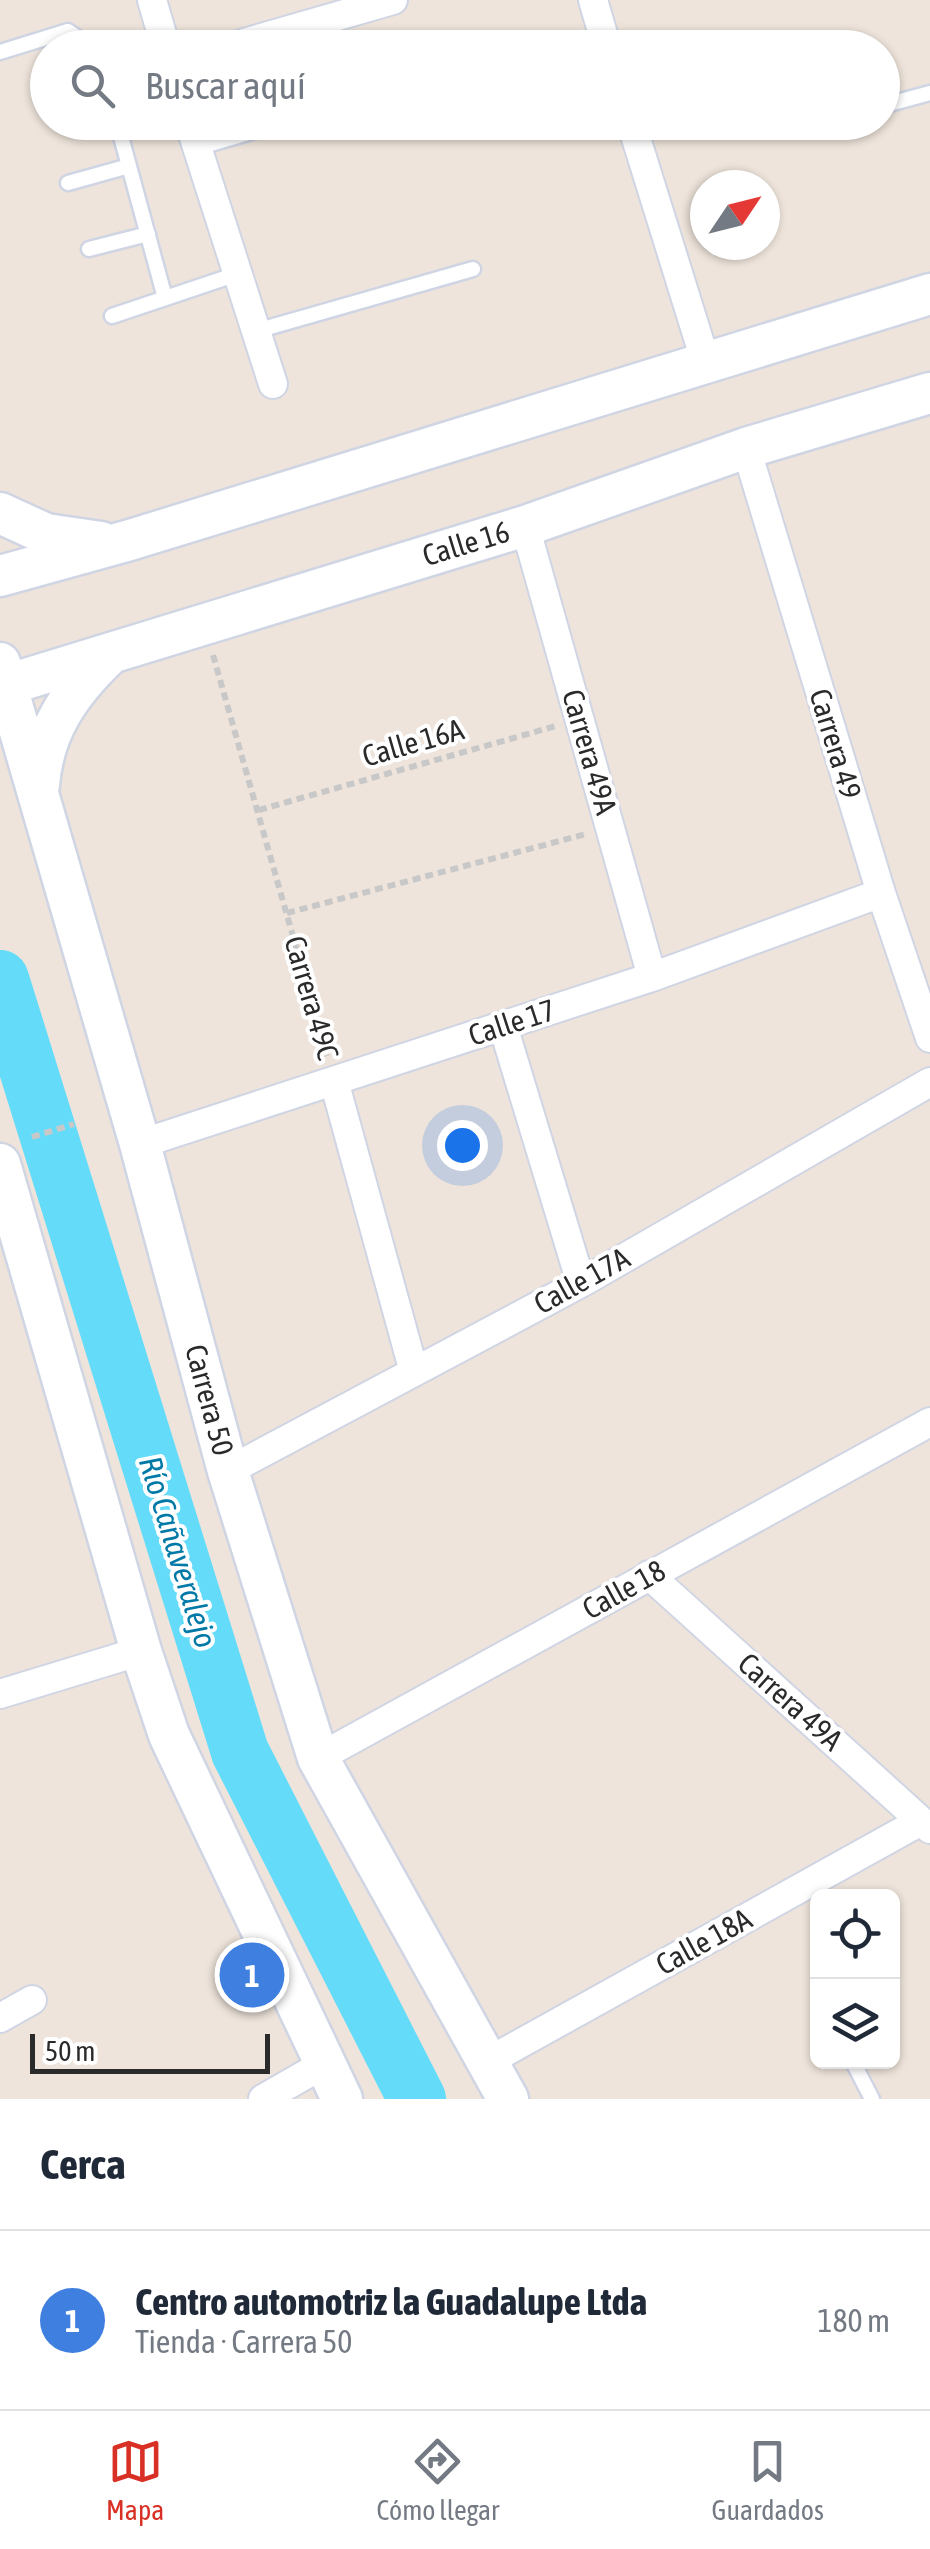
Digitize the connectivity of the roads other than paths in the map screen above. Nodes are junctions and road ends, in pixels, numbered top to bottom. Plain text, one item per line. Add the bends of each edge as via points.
1 (152, 0) edge
2 (393, 0) edge
3 (593, 0) edge
4 (161, 30) edge
5 (290, 30) edge
6 (602, 30) edge
7 (30, 43) edge
8 (0, 52) edge
9 (930, 93) edge
10 (900, 101) edge
11 (122, 140) edge
12 (194, 140) edge
13 (637, 140) edge
14 (129, 166) junction
15 (68, 183) dead end
16 (148, 234) junction
17 (89, 249) dead end
18 (474, 269) dead end
19 (238, 274) junction
20 (930, 294) edge
21 (165, 298) junction
22 (112, 316) dead end
23 (256, 331) junction
24 (706, 363) junction
25 (273, 384) dead end
26 (929, 397) edge
27 (746, 448) junction
28 (0, 513) edge
29 (525, 526) junction
30 (130, 540) junction
31 (0, 576) edge
32 (111, 653) junction
33 (2, 678) edge
34 (39, 794) junction
35 (881, 893) junction
36 (652, 977) junction
37 (503, 1026) junction
38 (930, 1038) edge
39 (334, 1081) junction
40 (930, 1082) edge
41 (140, 1144) junction
42 (3, 1186) edge
43 (580, 1283) junction
44 (414, 1372) junction
45 (930, 1422) edge
46 (228, 1471) junction
47 (650, 1576) junction
48 (141, 1651) junction
49 (0, 1694) edge
50 (318, 1758) junction
51 (926, 1825) edge
52 (32, 2000) dead end
53 (0, 2018) edge
54 (486, 2062) junction
55 (324, 2064) junction
56 (857, 2069) edge
57 (264, 2099) edge
58 (342, 2099) edge
59 (508, 2099) edge
60 (872, 2099) edge

1 - 4 street
2 - 5 street
3 - 6 street
7 - 8 lane
9 - 10 lane
11 - 14 lane
12 - 19 street
13 - 24 street
14 - 15 lane
14 - 16 lane
16 - 17 lane
16 - 21 lane
18 - 23 lane
19 - 21 lane
19 - 23 street
20 - 24 main road
21 - 22 lane
23 - 25 street
24 - 30 main road
26 - 27 main road, Calle 16
27 - 29 main road, Calle 16
27 - 35 street, Carrera 49
28 - 30 main road via 63,538
29 - 32 main road, Calle 16
29 - 36 street, Carrera 49A
30 - 31 main road
32 - 33 main road, Calle 16
32 - 34 main road via 54,722
33 - 34 main road, Carrera 50
34 - 41 main road, Carrera 50
35 - 36 street, Calle 17
35 - 38 street, Carrera 49
36 - 37 street, Calle 17
37 - 39 street, Calle 17
37 - 43 street
39 - 41 street, Calle 17
39 - 44 street, Carrera 49C
40 - 43 street, Calle 17A
41 - 46 main road, Carrera 50
42 - 48 main road
43 - 44 street, Calle 17A
44 - 46 street, Calle 17A
45 - 47 street, Calle 18
46 - 50 main road, Carrera 50
47 - 50 street, Calle 18
47 - 51 street, Carrera 49A
48 - 49 street
48 - 55 main road via 169,1735
50 - 54 main road, Carrera 50
51 - 54 street, Calle 18A
52 - 53 street
54 - 59 main road, Carrera 50
55 - 57 street
55 - 58 main road
56 - 60 lane

